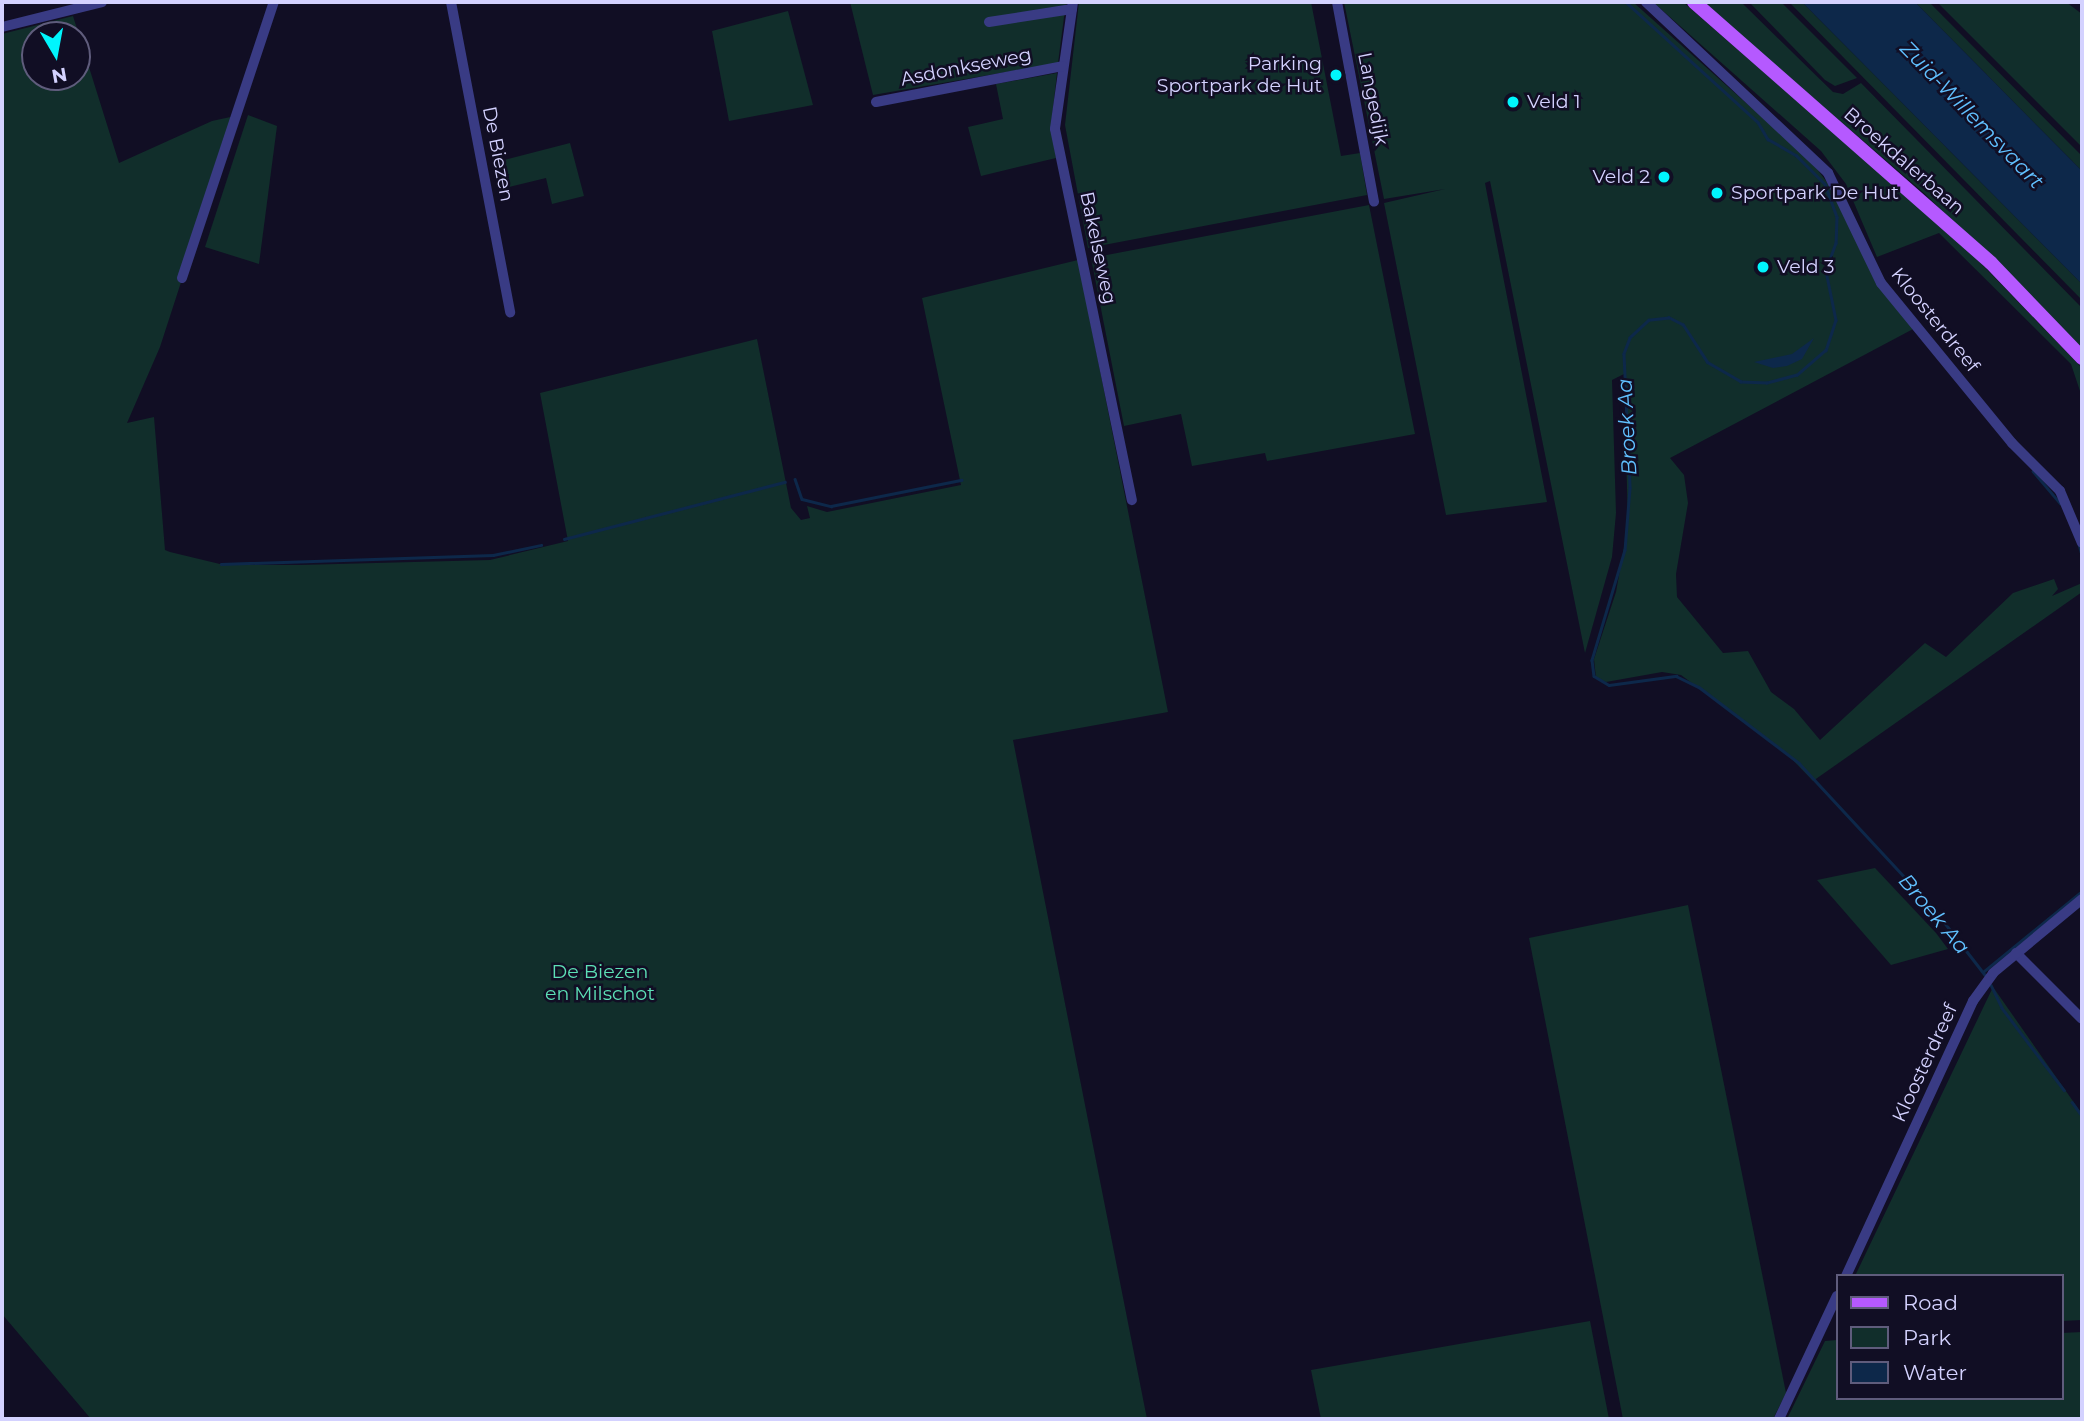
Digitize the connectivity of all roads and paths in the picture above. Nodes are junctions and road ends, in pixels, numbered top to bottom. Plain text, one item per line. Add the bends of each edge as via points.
1 (102, 2) edge
2 (274, 2) edge
3 (451, 2) edge
4 (1337, 2) edge
5 (1646, 2) edge
6 (1694, 2) edge
7 (1072, 5) edge
8 (989, 22) dead end
9 (2, 27) edge
10 (1063, 66) junction
11 (876, 102) dead end
12 (1374, 202) dead end
13 (182, 278) dead end
14 (510, 312) dead end
15 (2082, 358) edge
16 (1132, 500) dead end
17 (2082, 543) edge
18 (2082, 899) edge
19 (2016, 953) junction
20 (2082, 1019) edge
21 (1847, 1274) edge
22 (1836, 1298) edge
23 (1779, 1419) edge

1 - 9 street
2 - 13 street
3 - 14 street, De Biezen
4 - 12 street, Langedijk
5 - 17 street, Kloosterdreef via 1828,173 1881,283 2012,443 2060,491
6 - 15 main road, Broekdalerbaan via 1991,263
7 - 8 street
7 - 10 street, Bakelseweg
10 - 11 street, Asdonkseweg
10 - 16 street, Bakelseweg via 1055,129
18 - 19 street, Kloosterdreef
19 - 20 street
19 - 21 street, Kloosterdreef via 1973,1001
22 - 23 street

